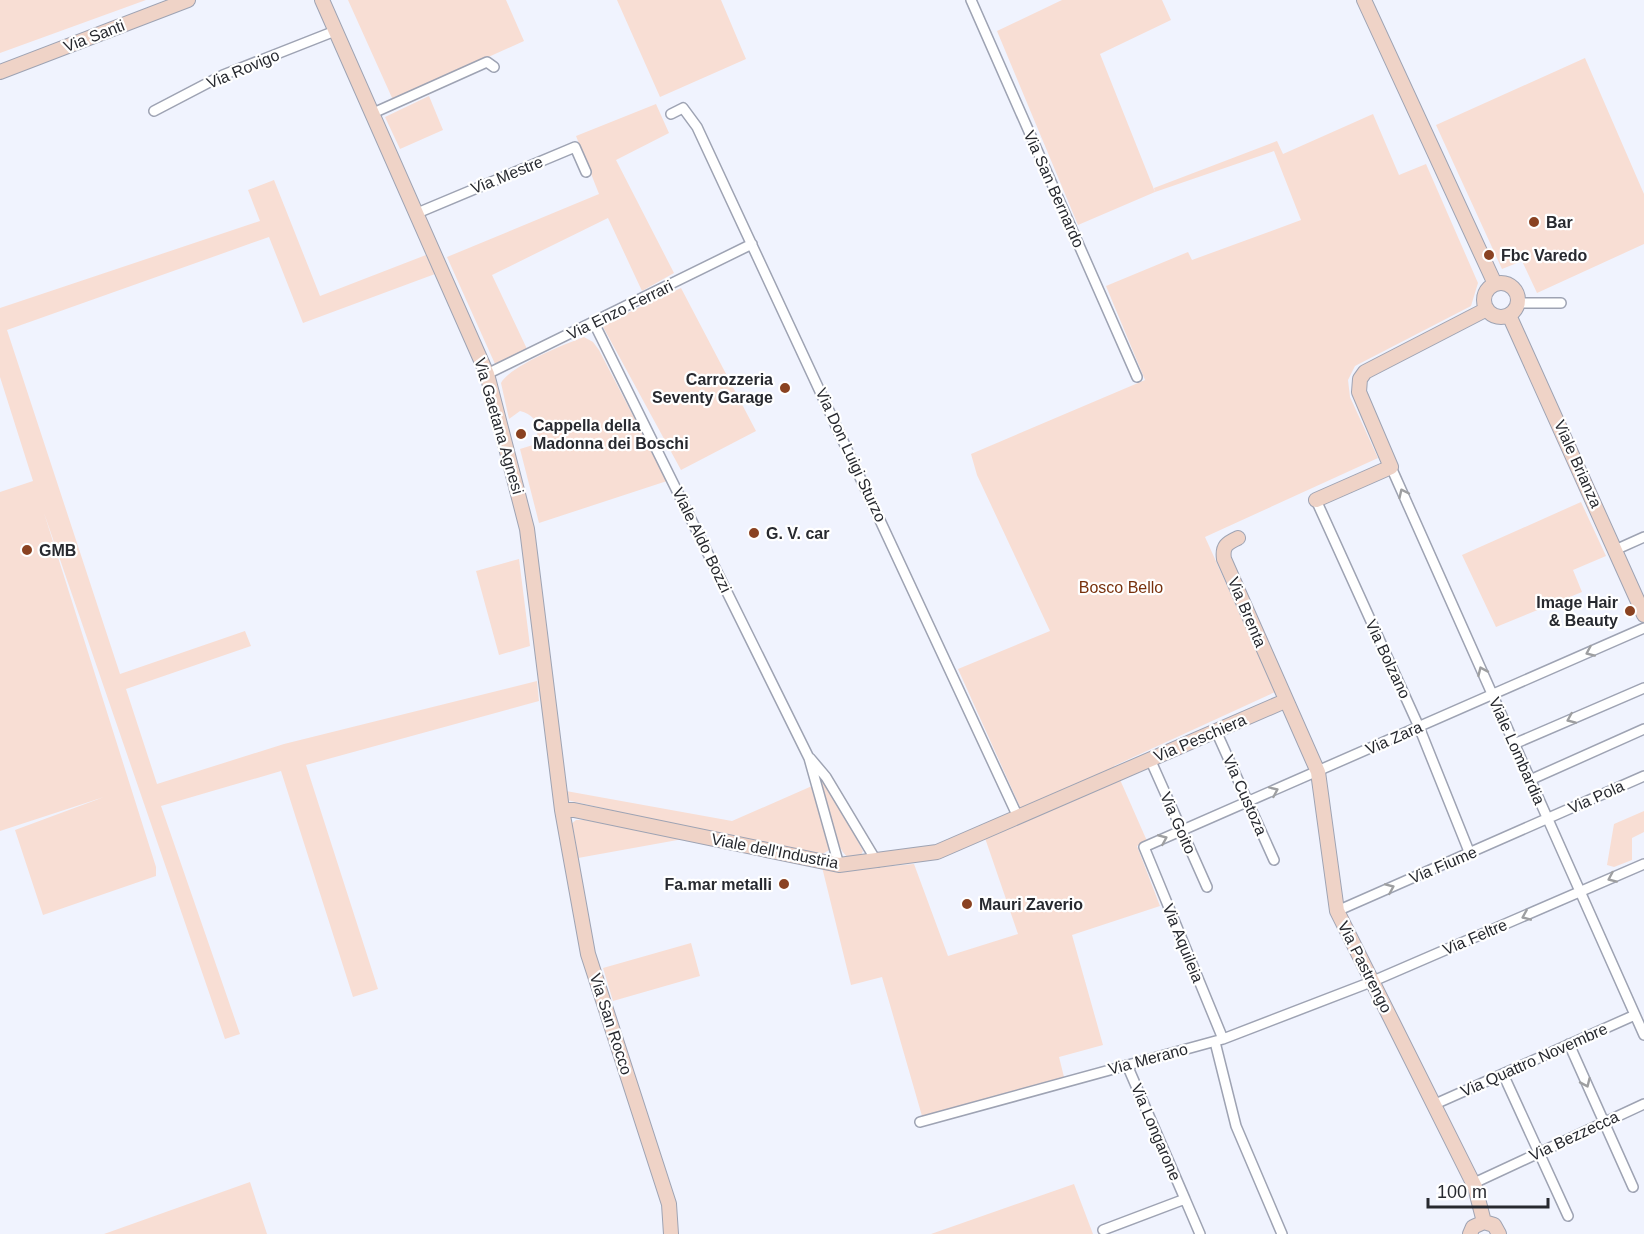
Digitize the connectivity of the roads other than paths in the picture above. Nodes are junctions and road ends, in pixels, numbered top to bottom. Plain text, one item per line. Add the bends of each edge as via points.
1 (188, 0) edge
2 (322, 0) edge
3 (971, 0) edge
4 (1364, 0) edge
5 (335, 31) junction
6 (495, 67) dead end
7 (0, 72) edge
8 (154, 111) dead end
9 (371, 114) junction
10 (671, 114) dead end
11 (586, 172) dead end
12 (415, 214) junction
13 (752, 244) junction
14 (1494, 285) junction
15 (1561, 303) dead end
16 (1487, 309) junction
17 (1513, 309) junction
18 (594, 323) junction
19 (487, 374) junction
20 (1137, 377) dead end
21 (1391, 467) junction
22 (1316, 500) joint
23 (1644, 537) edge
24 (1238, 538) dead end
25 (1615, 550) junction
26 (1644, 615) edge
27 (1644, 628) edge
28 (1644, 688) edge
29 (1492, 695) junction
30 (1283, 697) junction
31 (1419, 727) junction
32 (1644, 729) edge
33 (1216, 731) junction
34 (1514, 744) junction
35 (809, 758) junction
36 (1150, 759) junction
37 (1317, 772) junction
38 (1644, 776) edge
39 (1530, 780) junction
40 (1249, 802) junction
41 (562, 810) junction
42 (1018, 817) junction
43 (1548, 819) junction
44 (1182, 831) junction
45 (1144, 847) joint
46 (1470, 854) junction
47 (1274, 860) dead end
48 (877, 862) junction
49 (1644, 864) edge
50 (839, 865) junction
51 (1207, 887) dead end
52 (1580, 893) junction
53 (1337, 911) junction
54 (1371, 982) junction
55 (1635, 1015) junction
56 (1644, 1035) edge
57 (1219, 1040) junction
58 (1569, 1044) junction
59 (1127, 1065) junction
60 (1503, 1074) junction
61 (1644, 1104) edge
62 (1433, 1105) junction
63 (920, 1122) dead end
64 (1603, 1123) junction
65 (1539, 1153) junction
66 (1633, 1187) dead end
67 (1475, 1190) junction
68 (1185, 1199) junction
69 (1568, 1216) dead end
70 (1492, 1227) edge
71 (1102, 1230) dead end
72 (1468, 1233) edge
73 (671, 1234) edge
74 (1200, 1234) edge
75 (1282, 1234) edge

1 - 7 street, Via Santi
2 - 5 street, Via Gaetana Agnesi
3 - 20 street, Via San Bernardo
4 - 14 street
5 - 8 street, Via Rovigo via 223,75
5 - 9 street, Via Gaetana Agnesi
6 - 9 street via 487,62
9 - 12 street, Via Gaetana Agnesi
10 - 13 street, Via Don Luigi Sturzo via 683,108 697,127
11 - 12 street, Via Mestre via 575,147
12 - 19 street, Via Gaetana Agnesi
13 - 18 street, Via Enzo Ferrari
13 - 42 street, Via Don Luigi Sturzo
14 - 16 street via 1485,296
14 - 17 street, Viale Brianza via 1511,287
15 - 17 street
16 - 17 street via 1495,316
16 - 21 street via 1365,372 1360,379 1361,398
17 - 25 street, Viale Brianza
18 - 19 street, Via Enzo Ferrari
18 - 35 street, Viale Aldo Bozzi
19 - 41 street, Via Gaetana Agnesi via 527,529
21 - 22 street
29 -> 21 street, Viale Lombardia
22 - 31 street, Via Bolzano
23 - 25 street
24 - 30 street, Via Brenta via 1227,543 1224,559
25 - 26 street, Viale Brianza
27 -> 29 street, Via Zara
28 -> 34 street
29 - 31 street, Via Zara
29 - 34 street, Viale Lombardia
30 - 33 street, Via Peschiera
30 - 37 street, Via Pastrengo
31 - 37 street, Via Zara
31 - 46 street, Via Bolzano
32 - 39 street
33 - 36 street, Via Peschiera
33 - 40 street, Via Custoza
34 - 39 street, Viale Lombardia
35 - 48 street, Viale Aldo Bozzi via 826,777
35 - 50 street, Viale Aldo Bozzi
36 - 42 street, Via Peschiera
36 - 44 street, Via Goito
40 -> 37 street, Via Zara
37 - 53 street, Via Pastrengo
38 - 43 street, Via Pola
39 - 43 street, Viale Lombardia
40 - 44 street, Via Zara
40 - 47 street, Via Custoza
41 - 50 street, Viale dell'Industria
41 - 73 street, Via San Rocco via 588,954 669,1204
42 - 48 street, Viale dell'Industria via 937,852
43 - 46 street, Via Fiume
43 - 52 street, Viale Lombardia
45 -> 44 street, Via Zara
44 - 51 street, Via Goito
45 - 57 street, Via Aquileia
53 -> 46 street, Via Fiume
48 - 50 street, Viale dell'Industria
49 -> 52 street, Via Feltre
52 -> 54 street, Via Feltre
52 - 55 street, Viale Lombardia
53 - 54 street, Via Pastrengo
54 - 57 street, Via Merano
54 - 62 street, Via Pastrengo
55 - 56 street, Viale Lombardia
55 - 58 street, Via Quattro Novembre
57 - 59 street, Via Merano
57 - 75 street, Via Aquileia via 1236,1126
58 - 60 street, Via Quattro Novembre
58 -> 64 street
59 - 63 street, Via Merano
59 - 68 street, Via Longarone
60 - 62 street, Via Quattro Novembre
60 - 65 street
61 - 64 street, Via Bezzecca
62 - 67 street, Via Pastrengo
64 - 65 street, Via Bezzecca
64 - 66 street
65 - 67 street, Via Bezzecca
65 - 69 street
67 - 70 street, Via Pastrengo
68 - 71 street, Via Longarone
68 - 74 street, Via Longarone
70 - 72 street

